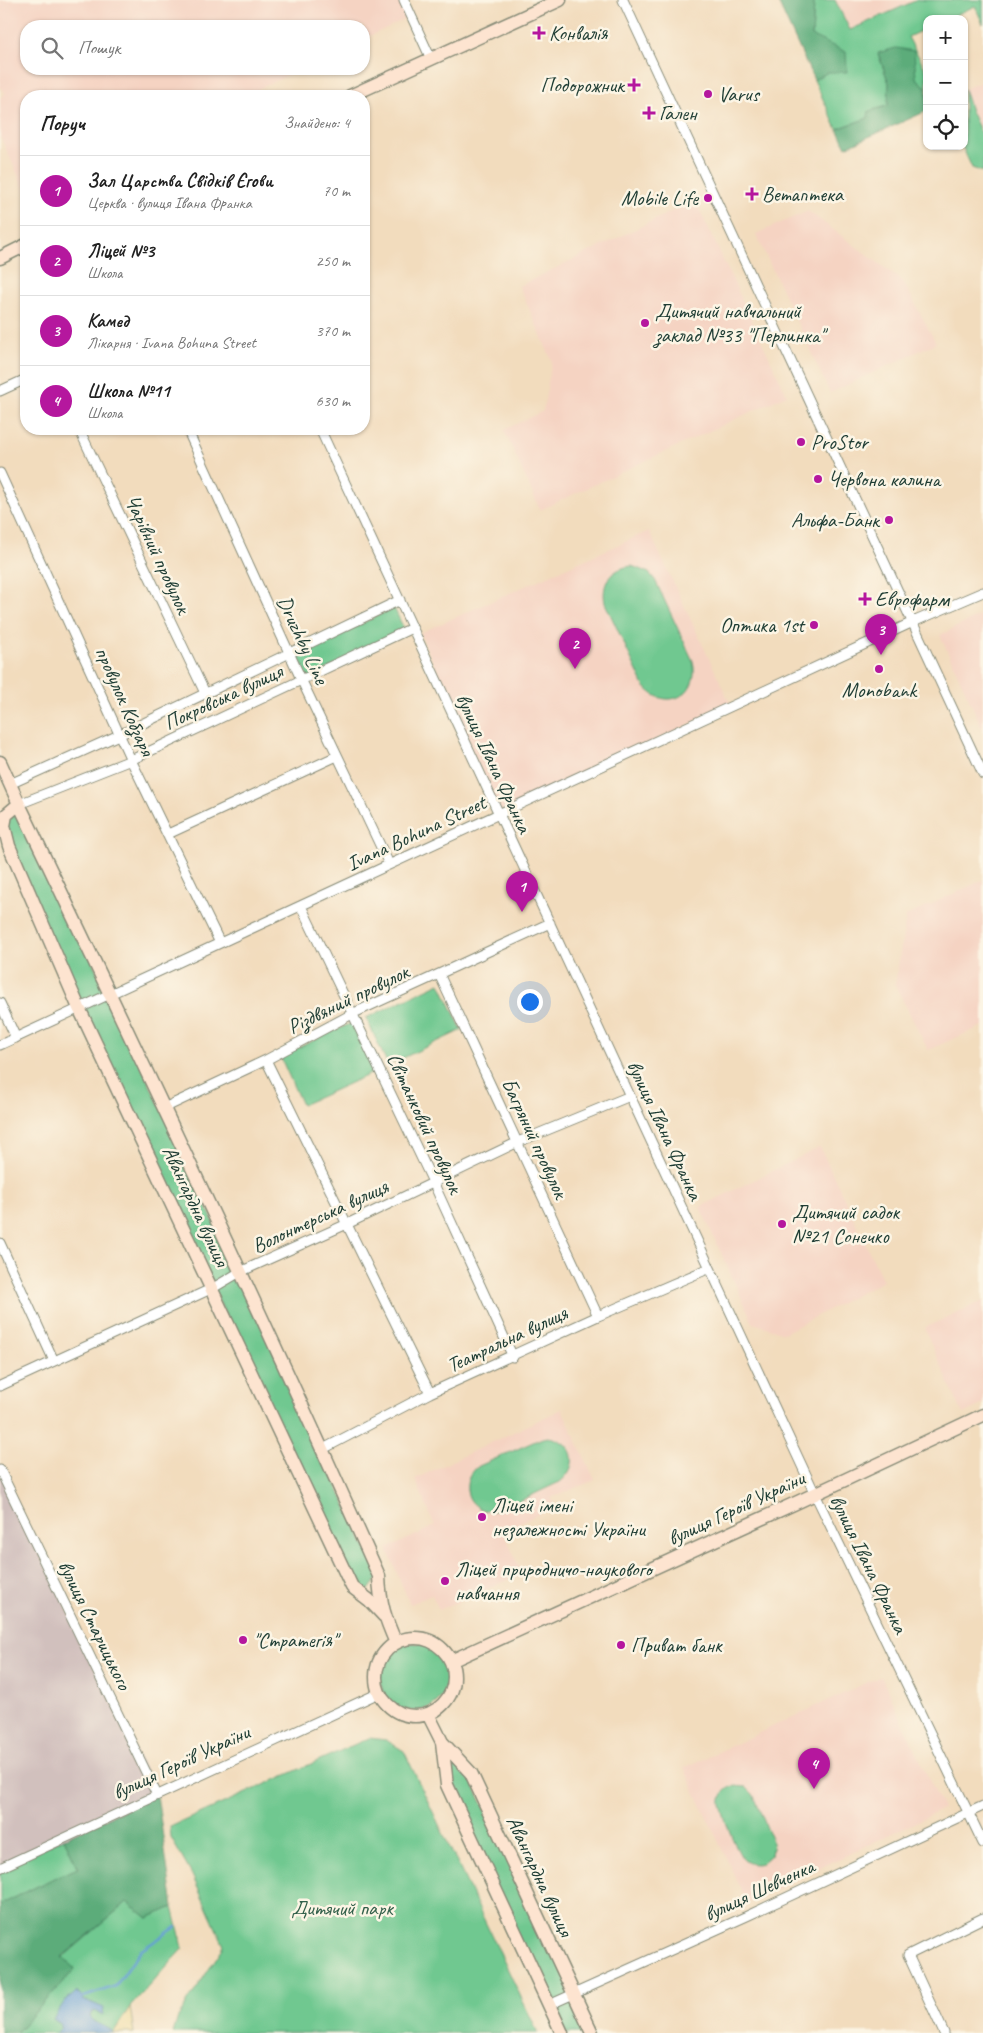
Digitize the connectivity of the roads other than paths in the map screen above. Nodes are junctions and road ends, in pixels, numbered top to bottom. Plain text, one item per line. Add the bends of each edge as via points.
1 (404, 0) edge
2 (560, 0) edge
3 (623, 0) edge
4 (431, 59) junction
5 (363, 90) edge
6 (20, 248) edge
7 (0, 258) edge
8 (20, 382) edge
9 (0, 391) edge
10 (82, 435) edge
11 (190, 435) edge
12 (323, 435) edge
13 (0, 473) edge
14 (983, 592) edge
15 (400, 600) junction
16 (913, 622) junction
17 (412, 628) junction
18 (289, 653) junction
19 (301, 680) junction
20 (205, 693) junction
21 (121, 734) junction
22 (337, 756) junction
23 (131, 760) junction
24 (0, 762) edge
25 (983, 774) edge
26 (10, 784) junction
27 (19, 804) junction
28 (499, 814) junction
29 (3, 816) edge
30 (168, 834) junction
31 (389, 864) junction
32 (301, 906) junction
33 (550, 923) junction
34 (220, 943) junction
35 (439, 974) junction
36 (110, 994) junction
37 (0, 1003) edge
38 (79, 1008) junction
39 (354, 1013) junction
40 (16, 1038) junction
41 (0, 1045) edge
42 (266, 1060) junction
43 (630, 1096) junction
44 (164, 1108) junction
45 (518, 1142) junction
46 (434, 1182) junction
47 (348, 1224) junction
48 (0, 1243) edge
49 (710, 1268) junction
50 (240, 1272) junction
51 (212, 1288) junction
52 (598, 1316) junction
53 (513, 1357) junction
54 (54, 1361) junction
55 (0, 1386) edge
56 (430, 1393) junction
57 (983, 1414) edge
58 (322, 1449) junction
59 (0, 1470) edge
60 (815, 1494) junction
61 (384, 1616) junction
62 (396, 1643) junction
63 (451, 1662) junction
64 (379, 1693) junction
65 (428, 1714) junction
66 (442, 1742) junction
67 (158, 1795) junction
68 (983, 1806) edge
69 (968, 1812) junction
70 (983, 1844) edge
71 (0, 1868) edge
72 (983, 1918) edge
73 (573, 1994) junction
74 (549, 2005) junction
75 (562, 2033) edge
76 (592, 2033) edge
77 (944, 2033) edge

1 - 4 street
2 - 4 street
3 - 16 street
4 - 5 street
6 - 7 street
8 - 9 street
10 - 20 street, Чарівний провулок
11 - 18 street, Druzhby Line
12 - 15 street, вулиця Івана Франка
13 - 21 street, провулок Кобзаря
14 - 16 street, Ivana Bohuna Street
15 - 17 street, вулиця Івана Франка
15 - 18 street, Покровська вулиця
16 - 25 street
16 - 28 street, Ivana Bohuna Street
17 - 19 street, Покровська вулиця
17 - 28 street, вулиця Івана Франка
18 - 19 street, Druzhby Line
18 - 20 street, Покровська вулиця
19 - 22 street, Druzhby Line
19 - 23 street, Покровська вулиця
20 - 21 street, Покровська вулиця
21 - 23 street, провулок Кобзаря
21 - 26 street, Покровська вулиця
22 - 30 street
22 - 31 street, Druzhby Line
23 - 27 street, Покровська вулиця
23 - 30 street, провулок Кобзаря
24 - 26 street, Авангардна вулиця
26 - 27 street, Авангардна вулиця
27 - 29 street, Авангардна вулиця
27 - 36 street, Авангардна вулиця
28 - 31 street, Ivana Bohuna Street
28 - 33 street, вулиця Івана Франка
29 - 38 street, Авангардна вулиця via 16,866
30 - 34 street, провулок Кобзаря
31 - 32 street, Ivana Bohuna Street
32 - 34 street, Ivana Bohuna Street
32 - 39 street, Світанковий провулок
33 - 35 street, Різдвяний провулок
33 - 43 street, вулиця Івана Франка
34 - 36 street, Ivana Bohuna Street
35 - 39 street, Різдвяний провулок
35 - 45 street, Багряний провулок
36 - 38 street, Ivana Bohuna Street
36 - 44 street, Авангардна вулиця
37 - 40 street
38 - 40 street, Ivana Bohuna Street
38 - 51 street, Авангардна вулиця
39 - 42 street, Різдвяний провулок
39 - 46 street, Світанковий провулок
40 - 41 street, Ivana Bohuna Street
42 - 44 street, Різдвяний провулок
42 - 47 street
43 - 45 street, Волонтерська вулиця
43 - 49 street, вулиця Івана Франка
44 - 50 street, Авангардна вулиця
45 - 46 street, Волонтерська вулиця
45 - 52 street, Багряний провулок
46 - 47 street, Волонтерська вулиця
46 - 53 street, Світанковий провулок
47 - 50 street, Волонтерська вулиця
47 - 56 street
48 - 54 street
49 - 52 street, Театральна вулиця
49 - 60 street, вулиця Івана Франка
50 - 51 street, Волонтерська вулиця
50 - 58 street, Авангардна вулиця
51 - 54 street, Волонтерська вулиця
51 - 61 street, Авангардна вулиця via 352,1587
52 - 53 street, Театральна вулиця
53 - 56 street, Театральна вулиця
54 - 55 street, Волонтерська вулиця
56 - 58 street, Театральна вулиця
57 - 60 street, вулиця Героїв України
58 - 61 street, Авангардна вулиця via 379,1576
59 - 67 street, вулиця Старицького
60 - 63 street, вулиця Героїв України
60 - 69 street, вулиця Івана Франка
61 - 62 street, Авангардна вулиця
62 - 63 street via 414,1638 432,1642
62 - 64 street via 378,1665 376,1684
63 - 65 street via 452,1688 444,1704
64 - 65 street via 384,1702 400,1714
64 - 67 street, вулиця Героїв України
65 - 66 street, Авангардна вулиця
66 - 73 street, Авангардна вулиця via 470,1773
66 - 74 street, Авангардна вулиця via 447,1786
67 - 71 street, вулиця Героїв України
68 - 69 street, вулиця Шевченка
69 - 70 street, вулиця Івана Франка
69 - 73 street, вулиця Шевченка
72 - 77 street via 908,1955
73 - 74 street, вулиця Шевченка
73 - 76 street, Авангардна вулиця
74 - 75 street, Авангардна вулиця

